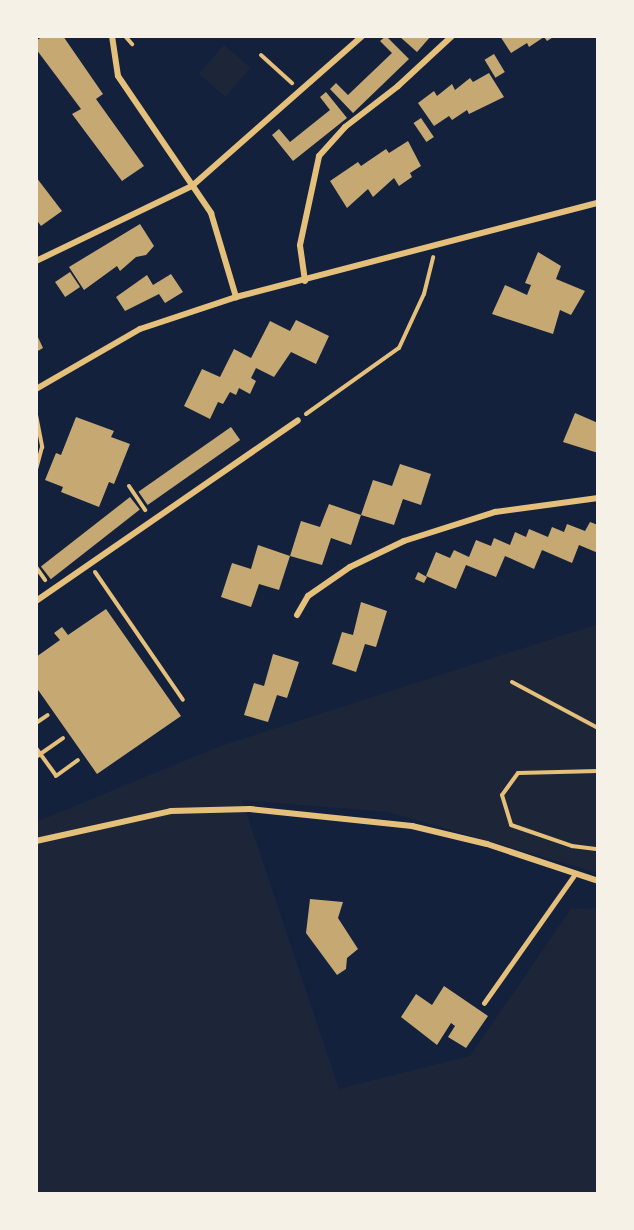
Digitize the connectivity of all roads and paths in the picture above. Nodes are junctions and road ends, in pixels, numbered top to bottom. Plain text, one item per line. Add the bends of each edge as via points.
1 (112, 36) edge
2 (124, 36) edge
3 (362, 36) edge
4 (452, 36) edge
5 (132, 44) dead end
6 (261, 55) dead end
7 (299, 90) junction
8 (192, 186) junction
9 (598, 203) edge
10 (435, 248) junction
11 (36, 261) edge
12 (305, 281) junction
13 (236, 297) junction
14 (36, 390) edge
15 (36, 415) edge
16 (298, 420) joint
17 (36, 470) edge
18 (129, 486) dead end
19 (598, 498) edge
20 (152, 521) junction
21 (90, 564) junction
22 (36, 601) edge
23 (297, 615) dead end
24 (512, 682) dead end
25 (183, 700) dead end
26 (48, 715) dead end
27 (36, 723) edge
28 (598, 728) edge
29 (63, 738) dead end
30 (36, 748) edge
31 (38, 755) edge
32 (78, 760) dead end
33 (598, 771) edge
34 (36, 841) edge
35 (598, 849) edge
36 (575, 874) junction
37 (598, 881) edge
38 (484, 1003) dead end

1 - 8 street via 118,76
2 - 5 path
3 - 7 street
4 - 12 street via 398,87 345,127 319,156 300,244
6 - 7 path
7 - 8 street
8 - 11 street
8 - 13 street via 211,213
9 - 10 street
10 - 12 street
10 - 16 path via 424,294 399,348
12 - 13 street
13 - 14 street via 140,329
15 - 17 path via 42,447
16 - 20 street
18 - 20 path
19 - 23 street via 495,512 404,541 350,567 308,596
20 - 21 street
21 - 22 street
21 - 25 path
24 - 28 path
26 - 27 path
29 - 31 path
30 - 31 path
31 - 32 path via 56,776
33 - 35 path via 518,773 502,795 511,825 572,846
34 - 36 street via 171,811 250,809 412,826 487,844
36 - 37 street
36 - 38 lane

